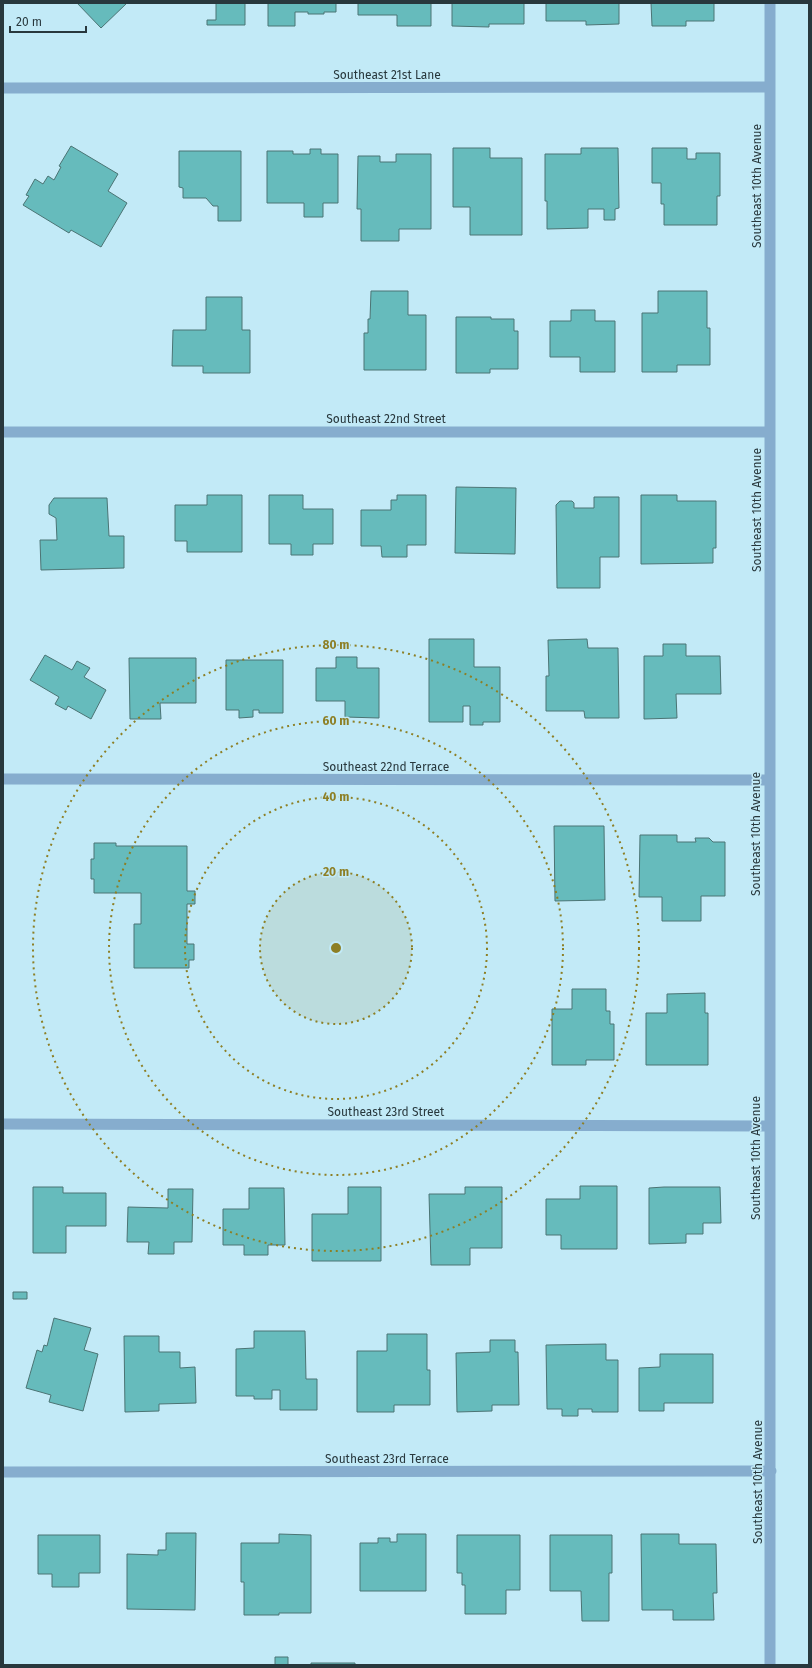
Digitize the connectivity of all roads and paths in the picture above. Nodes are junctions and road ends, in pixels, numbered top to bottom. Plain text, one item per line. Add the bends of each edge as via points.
1 (770, 3) edge
2 (770, 87) junction
3 (3, 88) edge
4 (3, 432) edge
5 (770, 432) junction
6 (3, 778) edge
7 (769, 780) junction
8 (3, 1124) edge
9 (769, 1126) junction
10 (771, 1471) junction
11 (3, 1472) edge
12 (770, 1665) edge

1 - 2 street, Southeast 10th Avenue
2 - 3 street, Southeast 21st Lane
2 - 5 street, Southeast 10th Avenue
4 - 5 street, Southeast 22nd Street
5 - 7 street, Southeast 10th Avenue
6 - 7 street, Southeast 22nd Terrace
7 - 9 street, Southeast 10th Avenue
8 - 9 street, Southeast 23rd Street
9 - 10 street, Southeast 10th Avenue
10 - 11 street, Southeast 23rd Terrace
10 - 12 street, Southeast 10th Avenue

